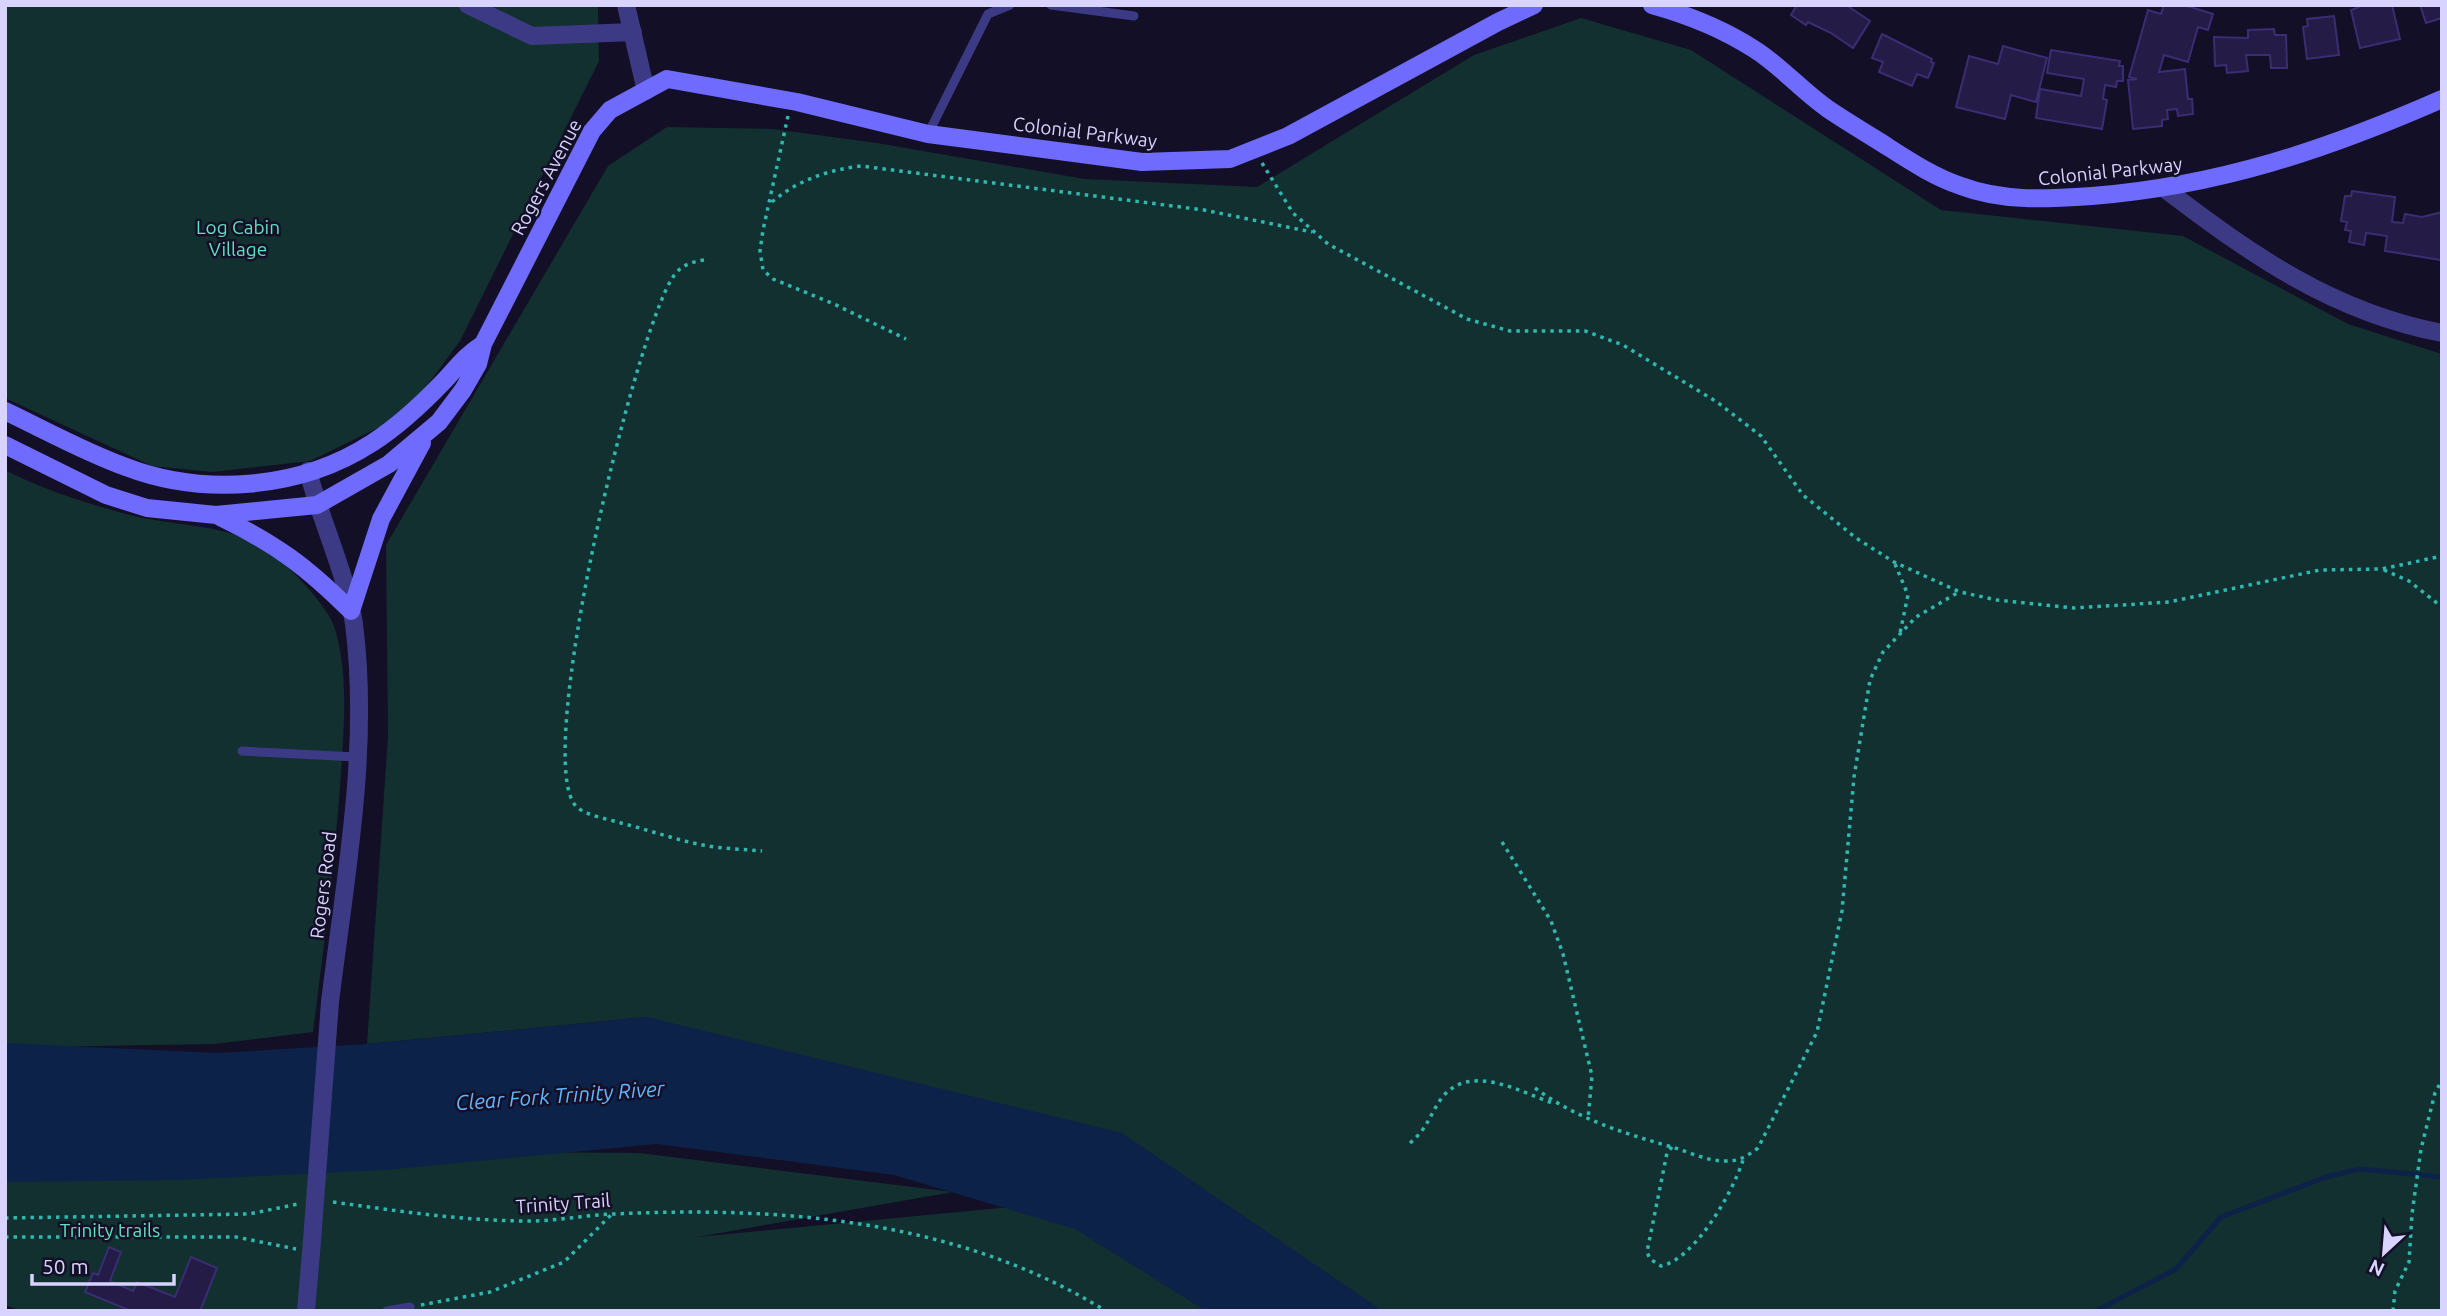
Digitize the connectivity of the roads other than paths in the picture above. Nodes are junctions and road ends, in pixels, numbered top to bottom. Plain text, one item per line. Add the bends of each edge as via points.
1 (468, 5) edge
2 (626, 5) edge
3 (1010, 5) edge
4 (1051, 5) edge
5 (1534, 5) edge
6 (1652, 5) edge
7 (1134, 16) dead end
8 (633, 32) junction
9 (646, 91) junction
10 (2442, 99) edge
11 (928, 134) junction
12 (2165, 189) junction
13 (2442, 333) edge
14 (483, 344) junction
15 (5, 411) edge
16 (429, 431) junction
17 (5, 445) edge
18 (308, 471) junction
19 (317, 505) junction
20 (216, 515) junction
21 (351, 611) junction
22 (242, 751) dead end
23 (356, 757) junction
24 (411, 1307) road end
25 (306, 1311) edge
26 (387, 1311) edge

1 - 8 street via 532,36
2 - 8 street
3 - 11 lane via 989,14
4 - 7 lane
5 - 11 street, Colonial Parkway via 1255,151 1230,159 1142,162
6 - 12 street, Colonial Parkway via 1745,44 1828,109 1912,162 1962,187 2032,201
8 - 9 street
9 - 11 street, Colonial Parkway via 667,79 684,80
9 - 14 street, Rogers Avenue via 610,110 592,131
10 - 12 street, Colonial Parkway via 2290,159
12 - 13 street via 2289,277 2372,313
14 - 16 street, Rogers Avenue via 463,390
14 - 18 street, Rogers Avenue via 463,357 444,380 374,442 341,461
15 - 18 street via 127,468 176,481 228,485
16 - 19 street, Rogers Avenue via 389,464
16 - 21 street via 382,519
17 - 20 street via 106,495 147,508
18 - 19 street, Rogers Road
19 - 20 street
19 - 21 street, Rogers Road
20 - 21 street via 264,538 302,564
21 - 23 street, Rogers Road via 357,682
22 - 23 lane
23 - 25 street, Rogers Road, bridge via 330,1002
24 - 26 lane

